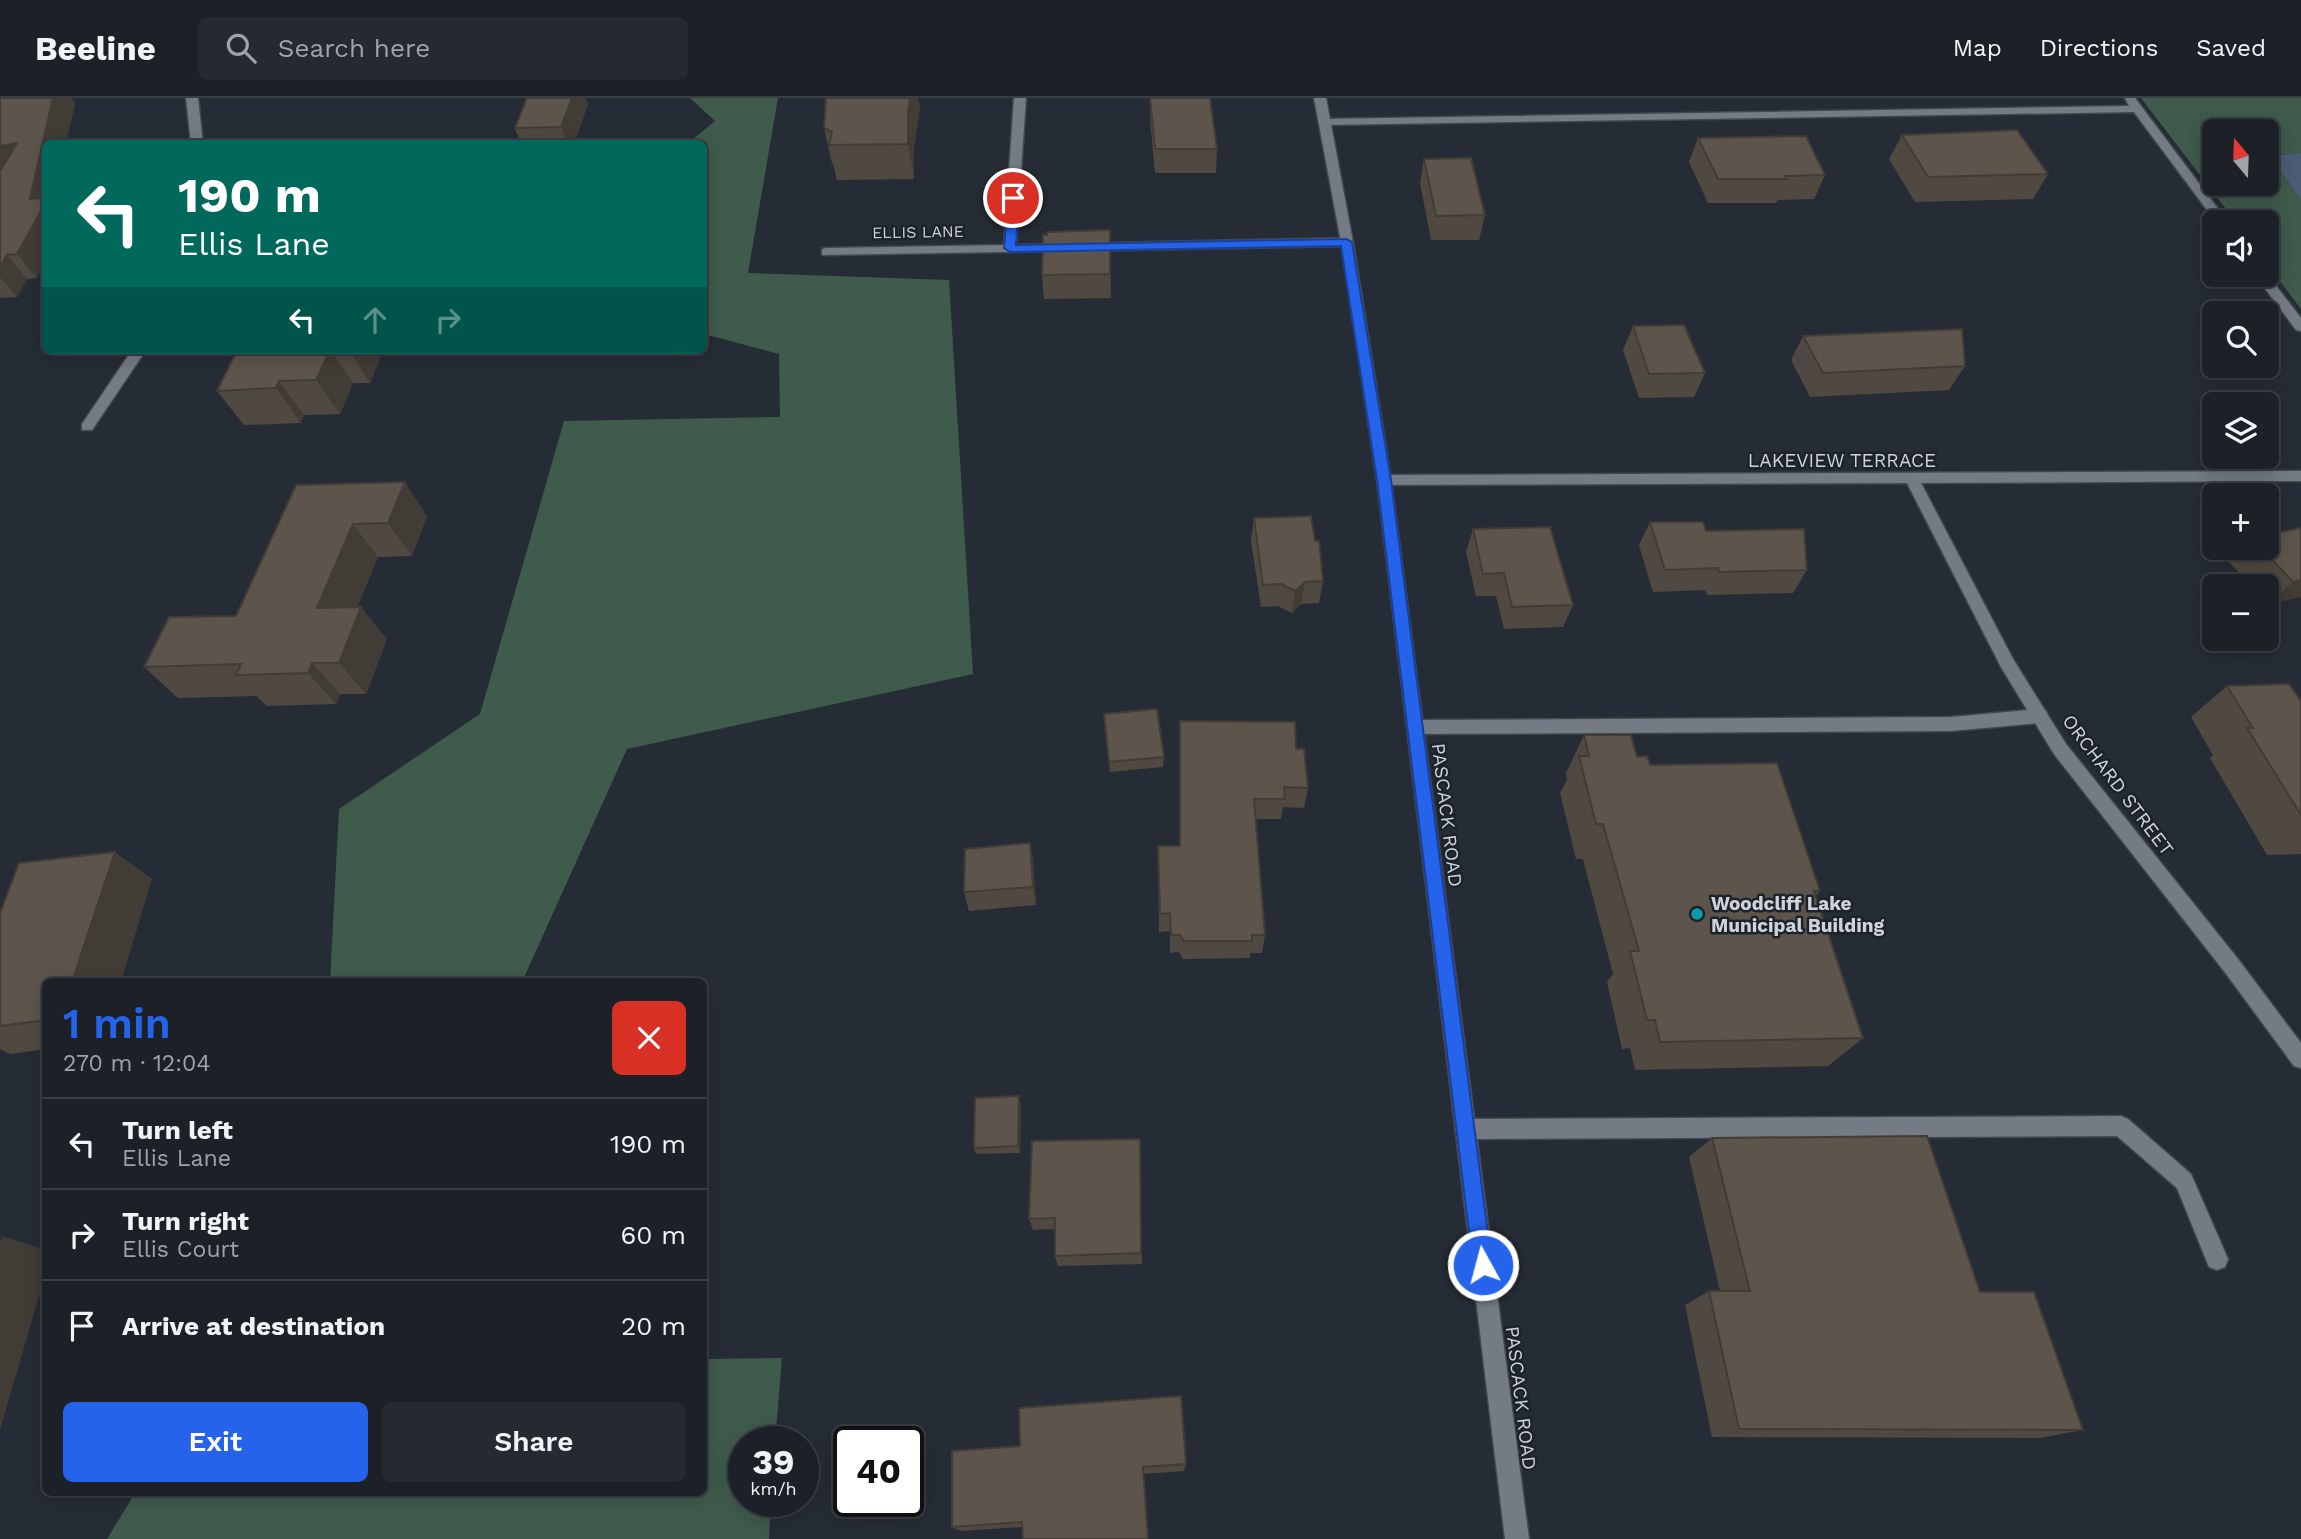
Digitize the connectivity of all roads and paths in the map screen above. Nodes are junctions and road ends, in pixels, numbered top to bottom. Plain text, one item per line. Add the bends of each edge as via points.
1 (192, 98) edge
2 (1020, 98) edge
3 (1320, 98) edge
4 (2129, 98) edge
5 (2136, 109) junction
6 (1324, 122) junction
7 (197, 140) edge
8 (2213, 210) edge
9 (1346, 242) junction
10 (1010, 248) junction
11 (826, 251) dead end
12 (2270, 287) edge
13 (2301, 327) edge
14 (136, 354) edge
15 (88, 428) dead end
16 (2301, 476) edge
17 (1912, 479) junction
18 (1384, 480) junction
19 (2040, 716) junction
20 (1415, 727) junction
21 (2301, 1059) edge
22 (1465, 1129) junction
23 (2217, 1259) dead end
24 (1517, 1539) edge

1 - 7 street
2 - 10 street
3 - 6 street, PASCACK ROAD
4 - 5 street
5 - 6 street
5 - 8 street
6 - 9 street, PASCACK ROAD
9 - 10 street, ELLIS LANE
9 - 18 street, PASCACK ROAD
10 - 11 street, ELLIS LANE
12 - 13 street
14 - 15 street
16 - 17 street, LAKEVIEW TERRACE
17 - 18 street, LAKEVIEW TERRACE
17 - 19 street, ORCHARD STREET via 2007,663
18 - 20 street, PASCACK ROAD
19 - 20 street via 1951,724
19 - 21 street, ORCHARD STREET via 2060,749
20 - 22 street, PASCACK ROAD
22 - 23 street via 2121,1126 2184,1181
22 - 24 street, PASCACK ROAD

